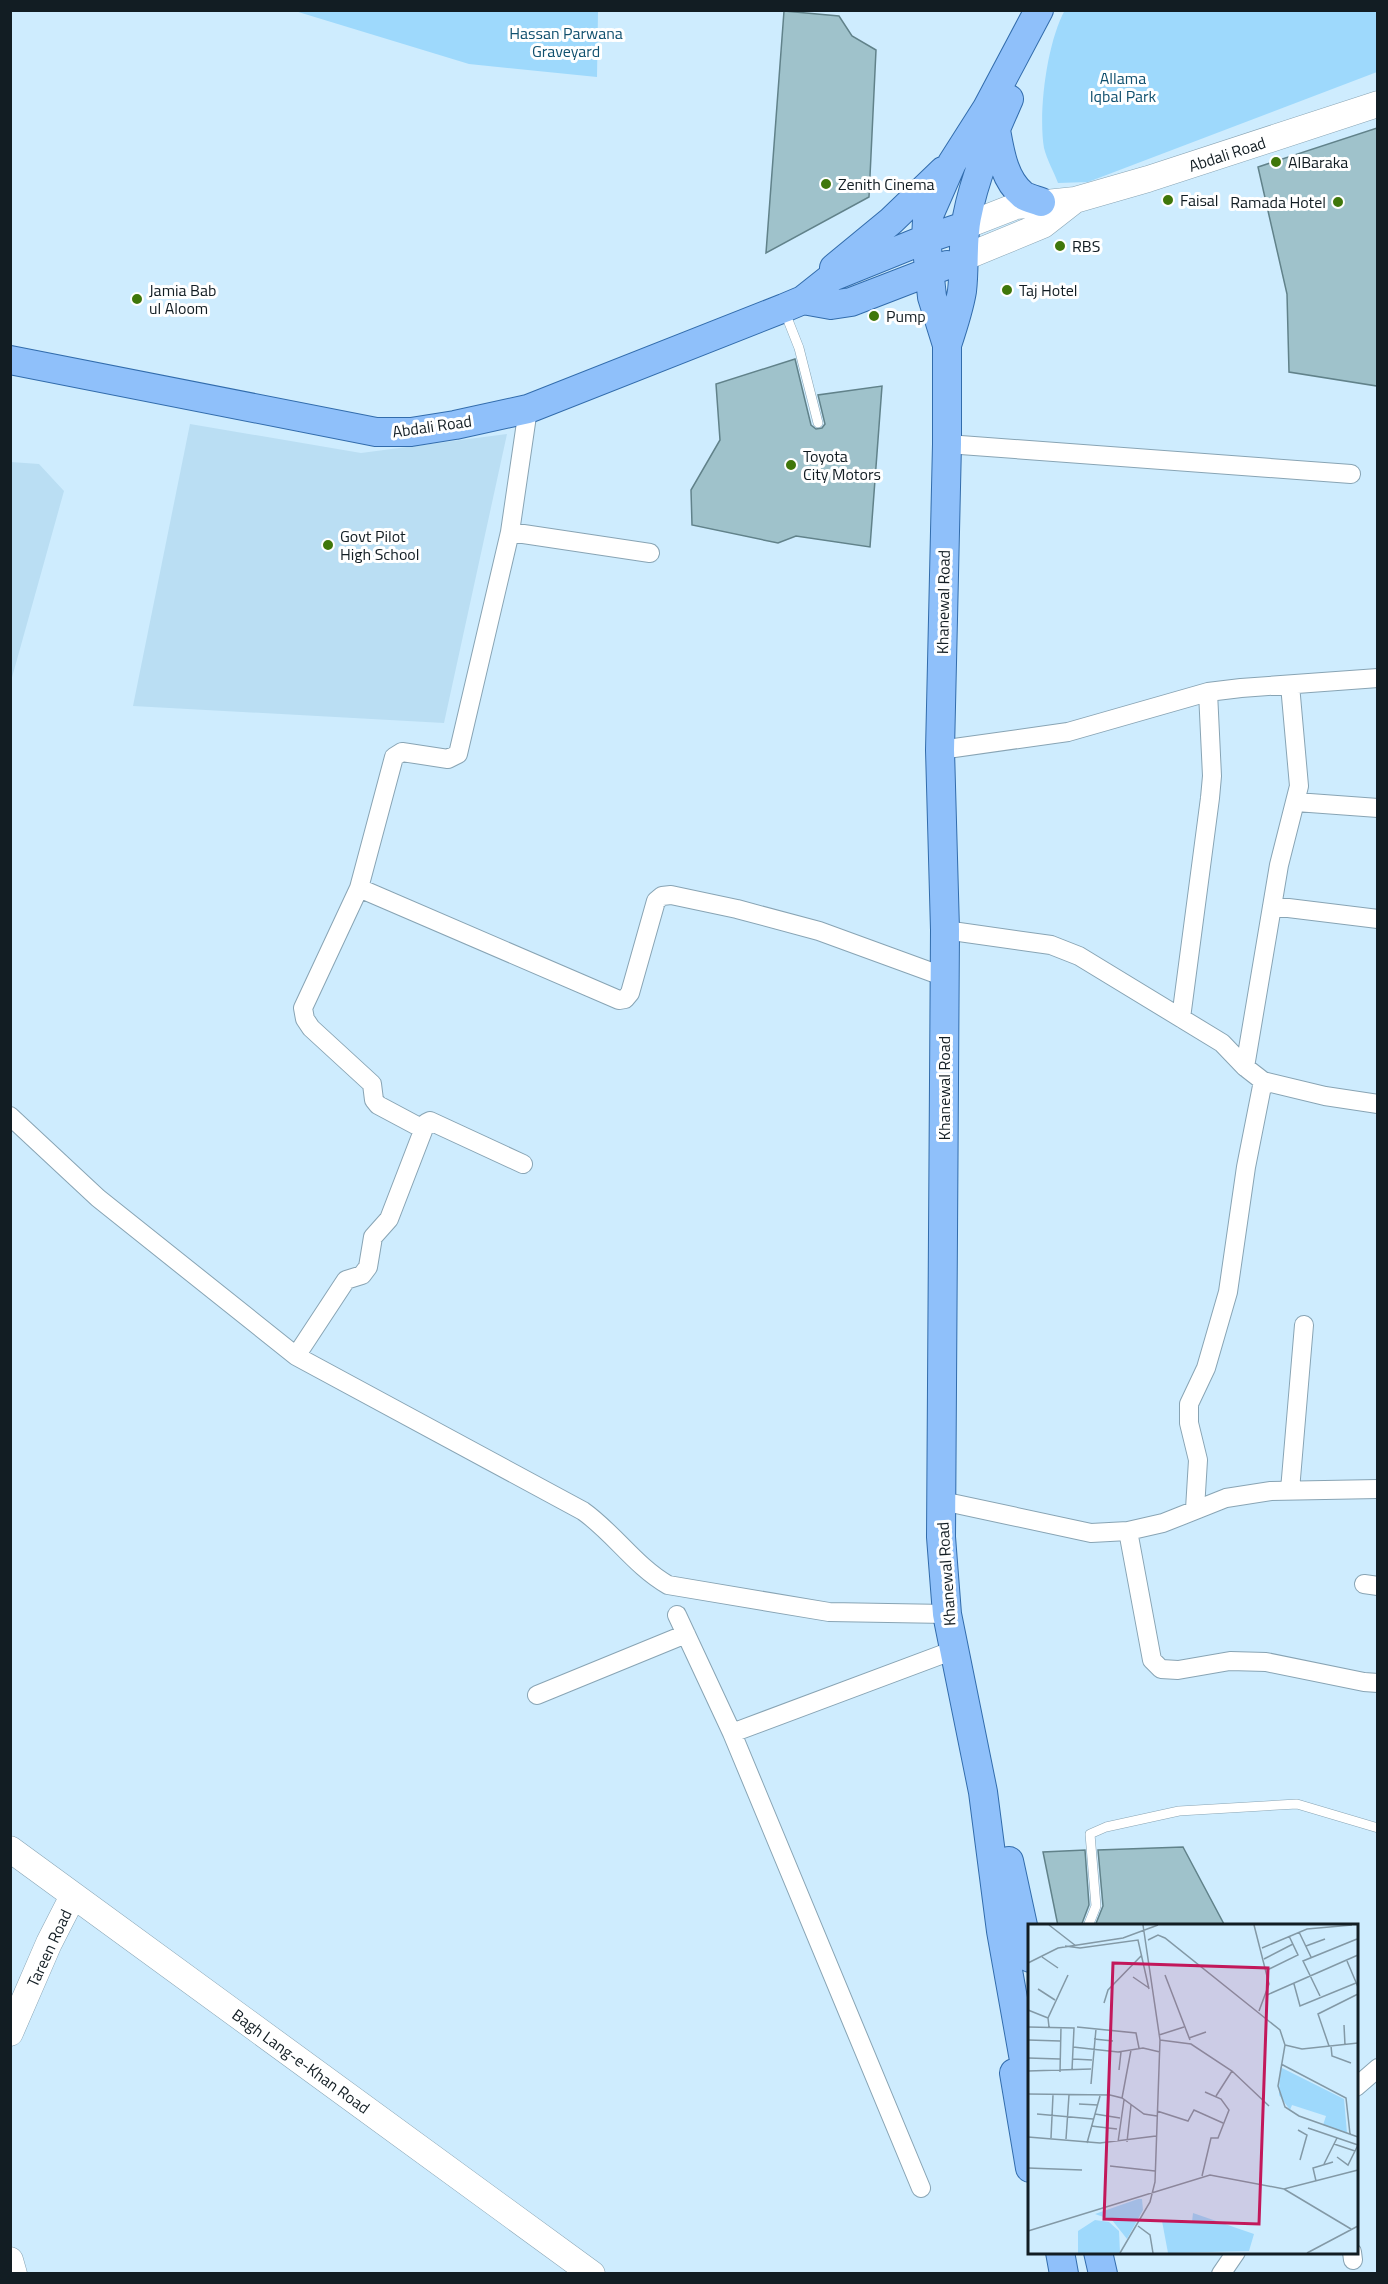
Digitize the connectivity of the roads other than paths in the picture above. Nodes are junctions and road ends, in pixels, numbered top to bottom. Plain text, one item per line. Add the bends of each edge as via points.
1 (1039, 10) edge
2 (1057, 10) edge
3 (1012, 75) junction
4 (1377, 104) edge
5 (996, 130) junction
6 (952, 163) junction
7 (1075, 200) junction
8 (1041, 202) junction
9 (965, 226) junction
10 (926, 239) junction
11 (963, 258) junction
12 (930, 271) junction
13 (793, 304) junction
14 (947, 345) junction
15 (10, 360) edge
16 (528, 408) junction
17 (818, 423) dead end
18 (947, 444) junction
19 (1351, 474) dead end
20 (510, 532) junction
21 (650, 554) dead end
22 (1377, 678) edge
23 (1290, 685) junction
24 (1208, 692) junction
25 (940, 750) junction
26 (1296, 802) junction
27 (1377, 808) edge
28 (359, 888) junction
29 (1272, 906) junction
30 (1377, 919) edge
31 (945, 930) junction
32 (945, 977) junction
33 (1181, 1018) junction
34 (1245, 1067) junction
35 (1263, 1081) junction
36 (1377, 1104) edge
37 (10, 1116) edge
38 (423, 1129) junction
39 (523, 1164) dead end
40 (1304, 1325) dead end
41 (296, 1356) junction
42 (1377, 1489) edge
43 (1290, 1490) junction
44 (942, 1501) junction
45 (1195, 1509) junction
46 (1128, 1531) junction
47 (947, 1614) junction
48 (677, 1615) dead end
49 (686, 1634) junction
50 (954, 1650) junction
51 (1377, 1683) edge
52 (537, 1695) dead end
53 (732, 1732) junction
54 (983, 1792) junction
55 (988, 1827) junction
56 (1377, 1828) edge
57 (10, 1849) edge
58 (73, 1896) junction
59 (1089, 1924) edge
60 (1028, 1953) edge
61 (1025, 2032) edge
62 (10, 2033) edge
63 (1377, 2068) edge
64 (1028, 2078) edge
65 (1358, 2086) edge
66 (1028, 2162) edge
67 (921, 2188) dead end
68 (1043, 2254) edge
69 (1060, 2254) edge
70 (1074, 2254) edge
71 (1098, 2254) edge
72 (1235, 2254) edge
73 (592, 2274) edge
74 (1047, 2274) edge
75 (1064, 2274) edge
76 (1077, 2274) edge
77 (1103, 2274) edge
78 (1221, 2274) edge

1 - 3 main road
2 - 3 main road
3 - 5 main road, Khanewal Road
3 - 6 main road
4 - 7 street, Abdali Road
5 - 8 main road via 1011,180 1023,195
5 - 9 main road, Khanewal Road via 973,188
6 - 10 main road, Khanewal Road via 927,219
6 - 13 main road
7 - 8 street, Abdali Road
7 - 11 street, Abdali Road via 1043,225
8 - 9 street, Abdali Road via 1016,206
9 - 10 main road, Abdali Road
9 - 11 main road, Khanewal Road
10 - 12 main road, Khanewal Road
10 - 13 main road, Abdali Road via 832,277
11 - 12 main road, Abdali Road
11 - 14 main road, Khanewal Road via 962,291
12 - 13 main road, Abdali Road via 851,302
12 - 14 main road, Khanewal Road via 932,297
13 - 16 main road, Abdali Road
13 - 17 lane via 799,348
14 - 18 main road, Khanewal Road
15 - 16 main road, Abdali Road via 376,432 433,429
16 - 20 street
18 - 19 street
18 - 25 main road, Khanewal Road
20 - 21 street
20 - 28 street via 459,753 448,759 402,752 394,757
22 - 23 street
23 - 24 street
23 - 26 street via 1299,768
24 - 25 street via 1068,732
24 - 33 street via 1211,787
25 - 31 main road, Khanewal Road
26 - 27 street
26 - 29 street
28 - 32 street via 619,1000 630,993 656,901 671,895 819,931
28 - 38 street via 303,1008 305,1019 372,1084 378,1105
29 - 30 street
29 - 34 street
31 - 32 main road, Khanewal Road
31 - 33 street via 1065,950
32 - 44 main road, Khanewal Road
33 - 34 street via 1222,1043
34 - 35 street
35 - 36 street
35 - 45 street via 1228,1292 1206,1368 1189,1404 1189,1423 1198,1460
37 - 41 street via 98,1198
38 - 39 street via 430,1121
38 - 41 street via 389,1219 373,1237 368,1267 362,1275 346,1280
40 - 43 street
41 - 47 street via 583,1511 668,1585 829,1612
42 - 43 street
43 - 45 street via 1226,1498
44 - 46 street via 1091,1533
44 - 47 main road, Khanewal Road
45 - 46 street via 1163,1524
46 - 51 street via 1152,1660 1161,1669 1230,1661 1266,1662
47 - 50 main road, Khanewal Road
48 - 49 street
49 - 52 street
49 - 53 street
50 - 53 street
50 - 54 main road, Khanewal Road
53 - 67 street
54 - 55 main road, Khanewal Road
54 - 60 main road via 1008,1858
55 - 61 main road, Khanewal Road via 1014,1928
55 - 66 main road via 985,1886 990,1937
56 - 59 lane via 1297,1804 1179,1811 1106,1827 1090,1834 1096,1906
57 - 58 street, Bagh Lang-e-Khan Road
58 - 62 street, Tareen Road
58 - 73 street, Bagh Lang-e-Khan Road
61 - 64 main road, Khanewal Road
63 - 65 street
68 - 74 main road
69 - 75 main road
70 - 76 main road
71 - 77 main road
72 - 78 street

